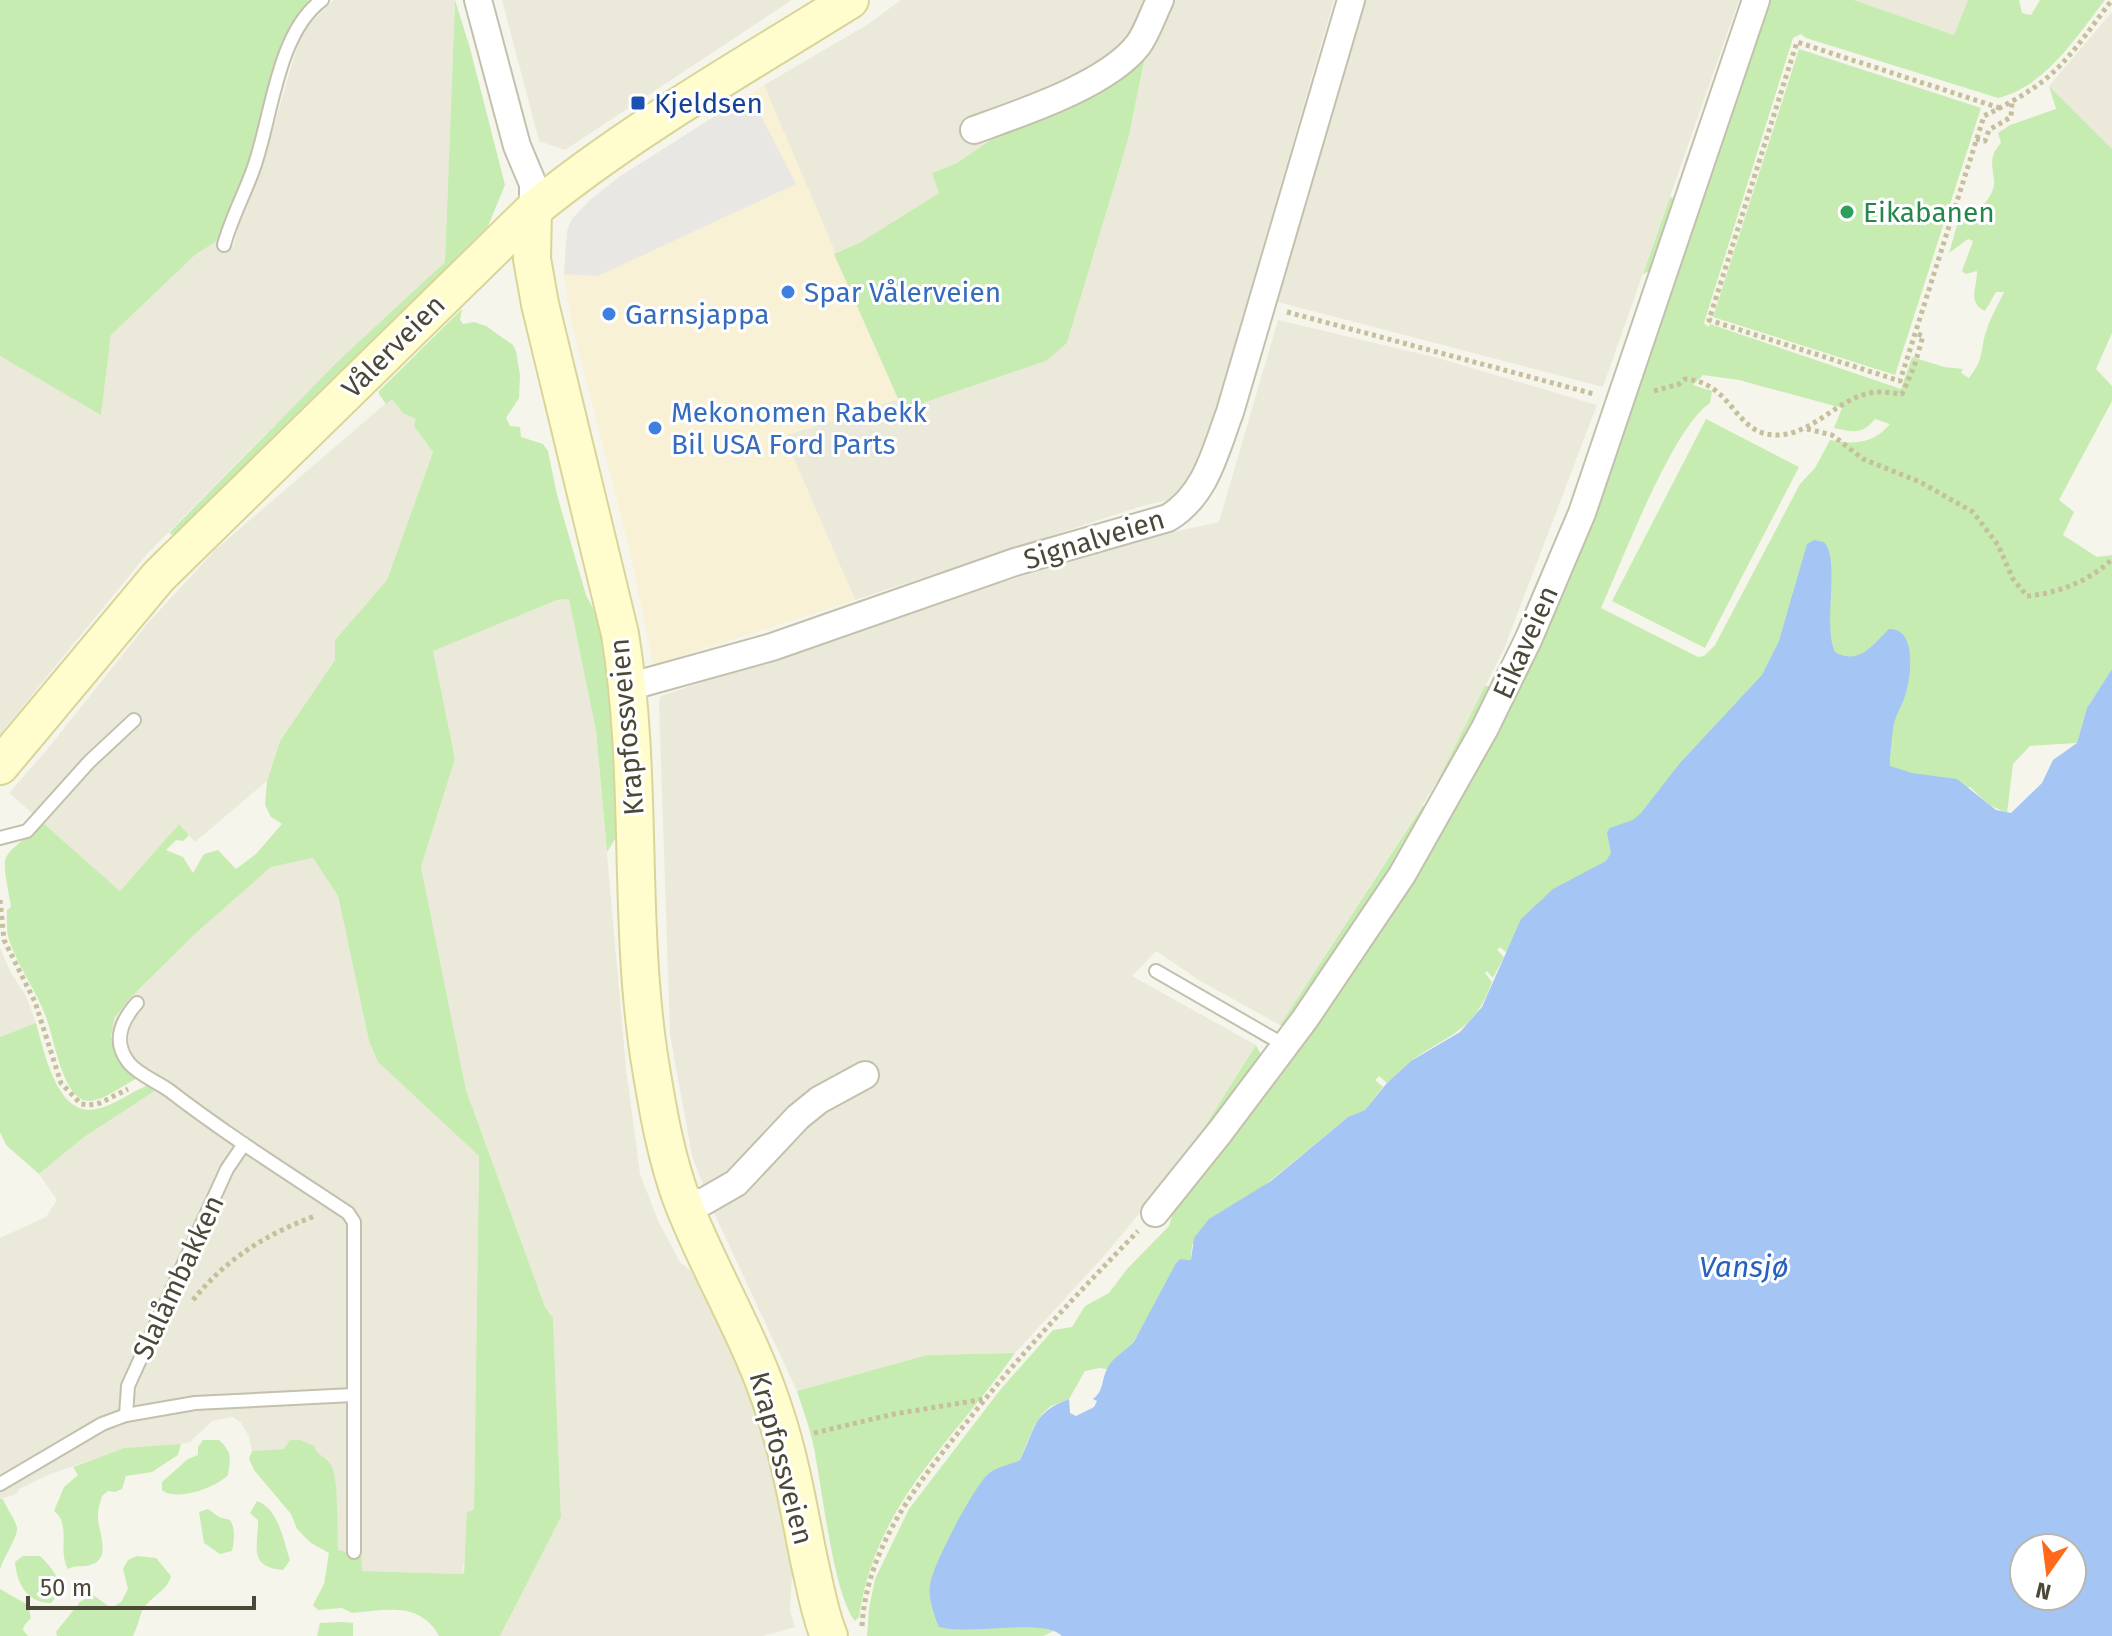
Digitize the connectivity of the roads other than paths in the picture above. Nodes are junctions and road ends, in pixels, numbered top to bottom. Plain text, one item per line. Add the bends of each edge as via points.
1 (322, 0) edge
2 (478, 0) edge
3 (850, 0) edge
4 (1160, 0) edge
5 (1351, 0) edge
6 (1756, 0) edge
7 (974, 130) dead end
8 (533, 210) junction
9 (224, 245) dead end
10 (628, 687) junction
11 (134, 720) dead end
12 (0, 766) edge
13 (0, 838) edge
14 (1156, 971) dead end
15 (137, 1003) dead end
16 (1286, 1046) junction
17 (865, 1075) dead end
18 (244, 1144) junction
19 (683, 1202) junction
20 (1155, 1213) road end
21 (353, 1395) junction
22 (126, 1415) junction
23 (0, 1484) edge
24 (354, 1552) dead end
25 (832, 1635) edge

1 - 9 lane via 289,46 260,149
2 - 8 street via 517,146 533,184
3 - 8 street, Vålerveien via 675,109
4 - 7 street via 1138,45 1107,71 1044,104
5 - 10 street, Signalveien via 1230,412 1210,468 1184,508 1168,518 1015,562 772,647
6 - 16 street, Eikaveien via 1582,513 1529,638 1402,875
8 - 10 street, Krapfossveien via 532,259 540,304 620,634
8 - 12 street, Vålerveien via 159,576
10 - 19 street, Krapfossveien via 649,1052 668,1155
11 - 13 lane via 27,831
14 - 16 lane
15 - 18 lane via 122,1023 120,1042 130,1064
16 - 20 street, Eikaveien
17 - 19 street via 798,1117 736,1183 703,1202
18 - 21 lane via 354,1222
18 - 22 lane, Slalåmbakken via 227,1169 128,1386
19 - 25 street, Krapfossveien via 755,1356 776,1414
21 - 22 lane via 195,1403
21 - 24 lane
22 - 23 lane

